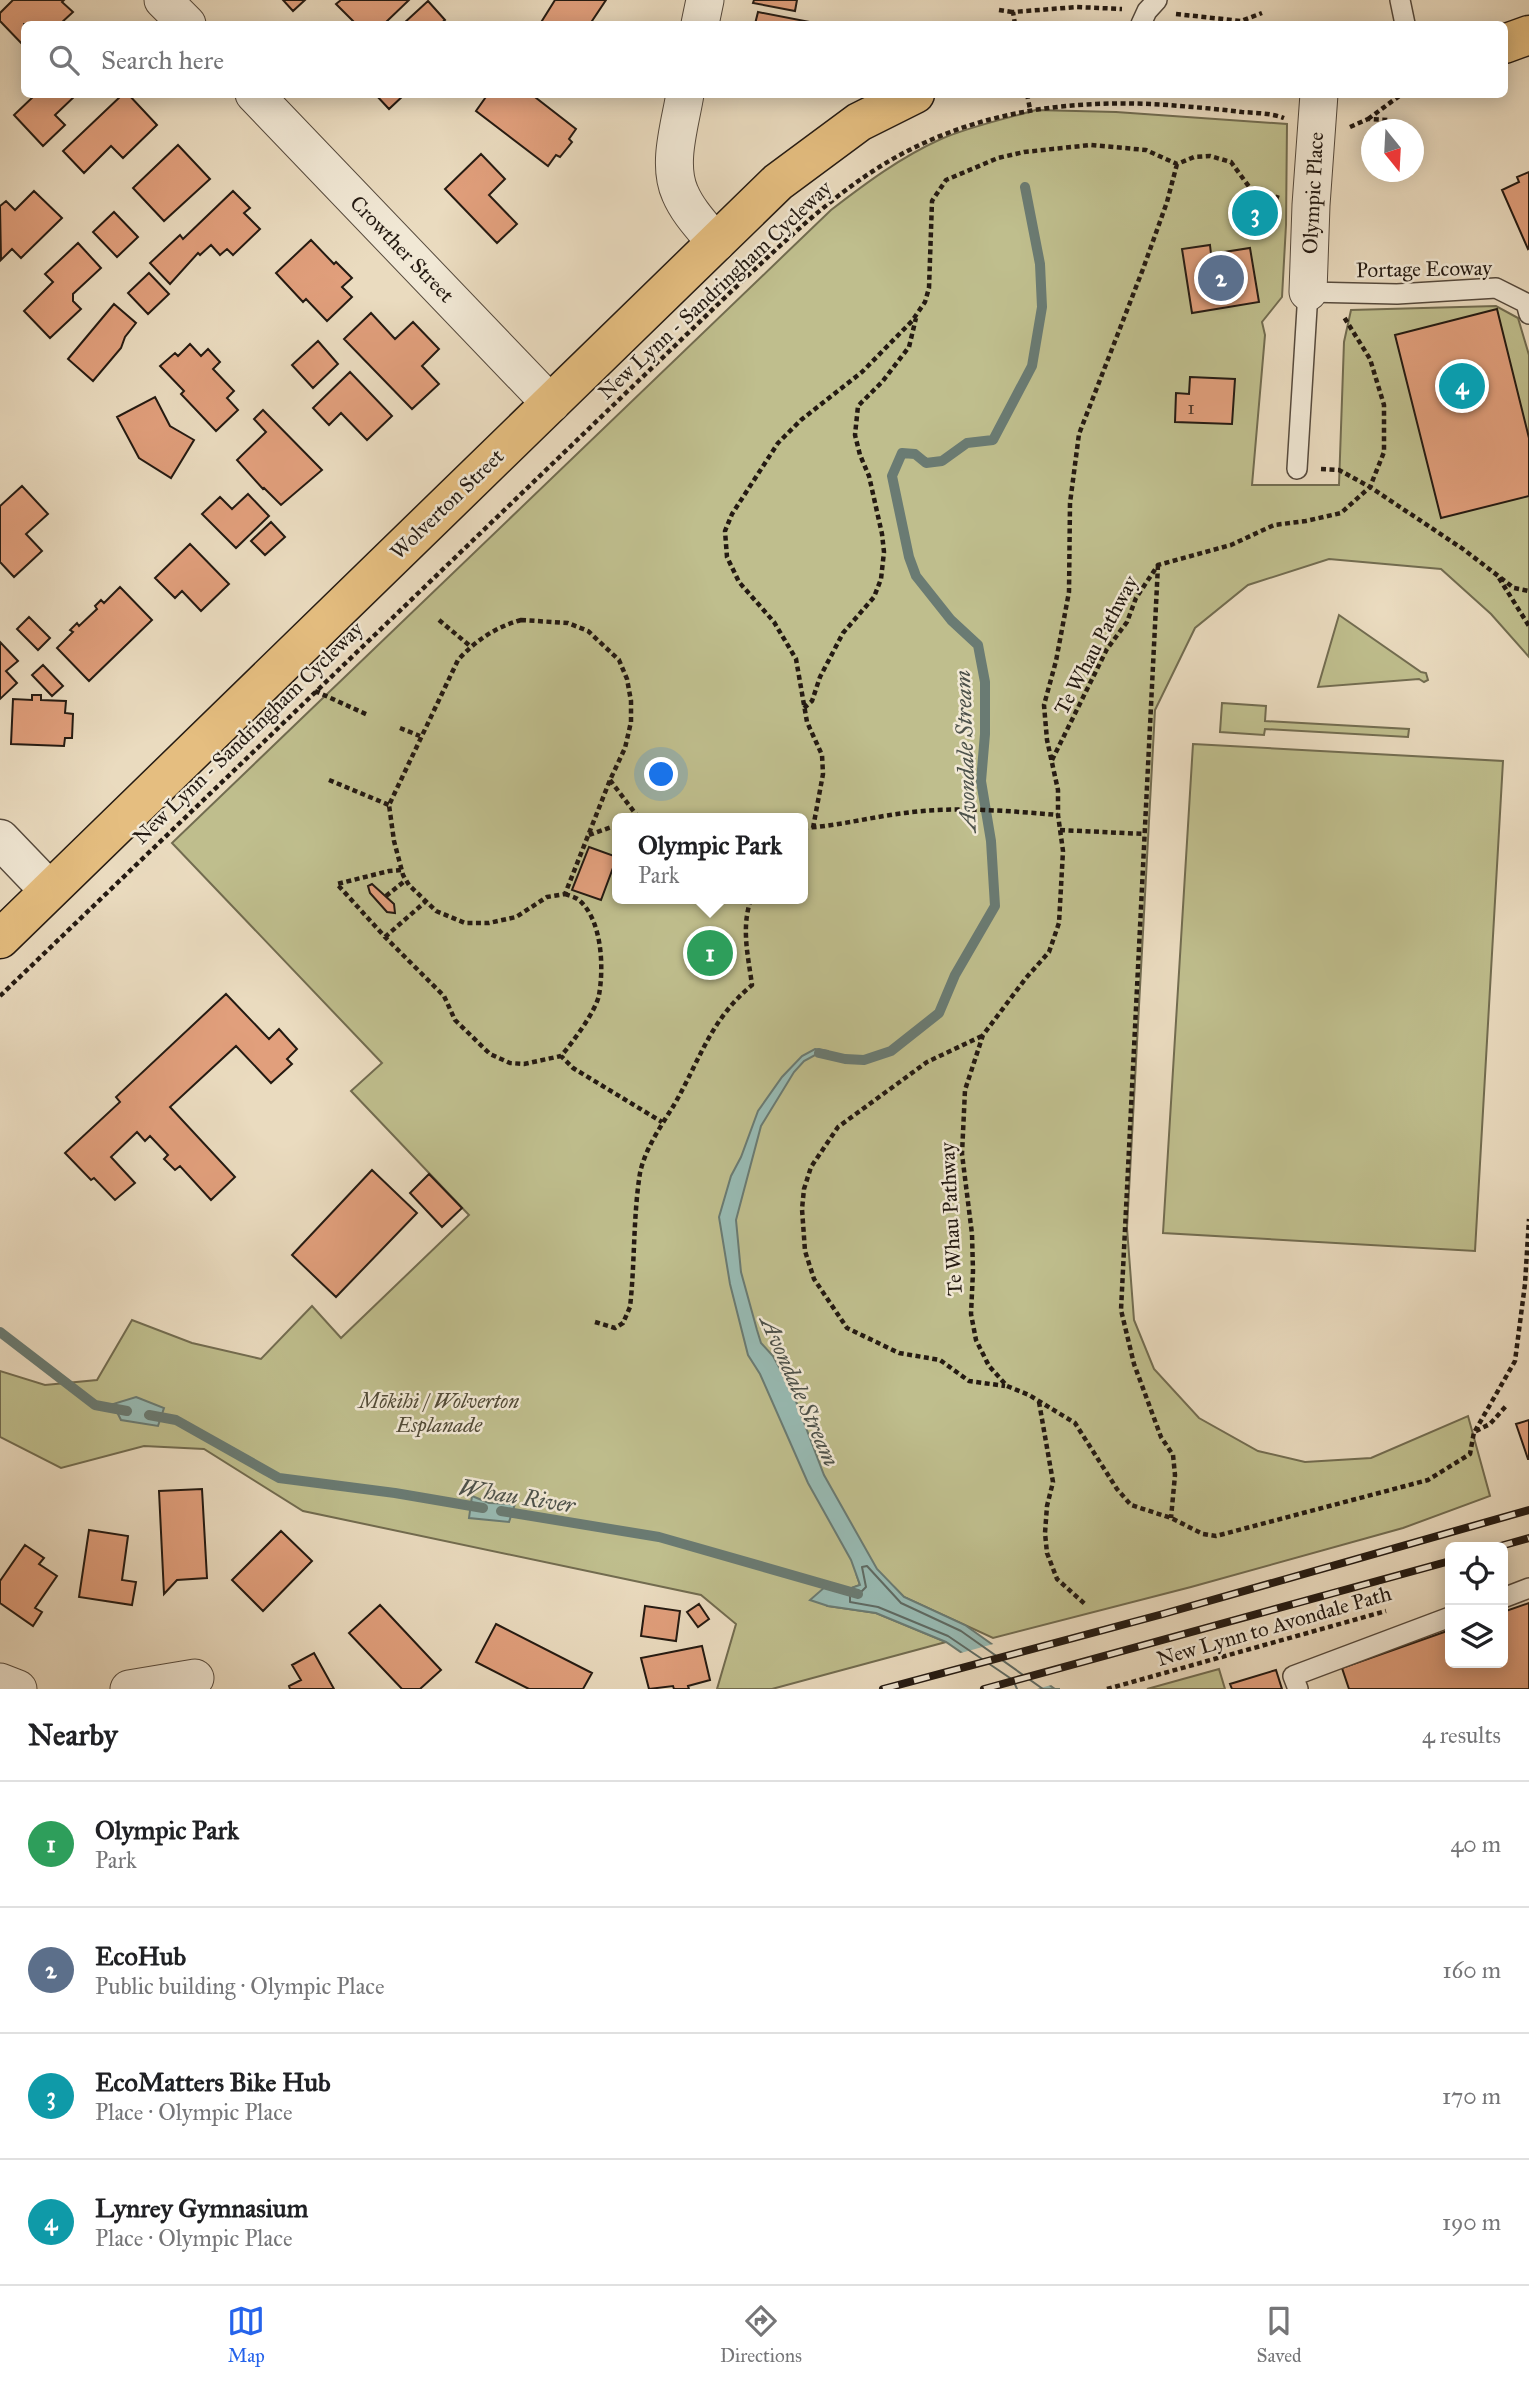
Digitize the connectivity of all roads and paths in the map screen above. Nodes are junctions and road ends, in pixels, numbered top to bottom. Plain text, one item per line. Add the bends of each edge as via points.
1 (163, 0) edge
2 (705, 0) edge
3 (1157, 0) edge
4 (1400, 0) edge
5 (999, 10) dead end
6 (1013, 12) dead end
7 (184, 21) edge
8 (701, 21) edge
9 (1142, 21) edge
10 (1404, 21) edge
11 (258, 98) edge
12 (684, 98) edge
13 (907, 98) edge
14 (1028, 98) edge
15 (1319, 98) edge
16 (1396, 98) edge
17 (1030, 109) junction
18 (1368, 119) edge
19 (1361, 121) edge
20 (1289, 122) dead end
21 (1341, 130) dead end
22 (1177, 164) junction
23 (1283, 199) dead end
24 (716, 243) junction
25 (1318, 293) junction
26 (919, 311) junction
27 (1529, 314) edge
28 (551, 404) junction
29 (1297, 469) joint
30 (1370, 487) junction
31 (514, 490) dead end
32 (519, 495) junction
33 (1158, 565) junction
34 (1496, 574) junction
35 (1529, 591) edge
36 (439, 620) dead end
37 (1529, 626) edge
38 (470, 646) junction
39 (315, 691) junction
40 (804, 708) junction
41 (368, 715) dead end
42 (400, 728) dead end
43 (420, 736) junction
44 (1051, 760) junction
45 (329, 780) dead end
46 (610, 780) junction
47 (389, 805) junction
48 (634, 813) edge
49 (1058, 815) junction
50 (612, 827) edge
51 (808, 828) edge
52 (813, 828) junction
53 (1060, 830) junction
54 (1145, 834) junction
55 (589, 835) junction
56 (0, 839) edge
57 (401, 870) junction
58 (406, 880) junction
59 (49, 890) junction
60 (565, 894) junction
61 (386, 895) dead end
62 (425, 902) junction
63 (750, 904) edge
64 (385, 937) junction
65 (0, 939) edge
66 (0, 996) edge
67 (983, 1035) junction
68 (561, 1056) junction
69 (662, 1122) junction
70 (1529, 1219) edge
71 (595, 1322) dead end
72 (1007, 1386) junction
73 (1039, 1402) junction
74 (1507, 1405) dead end
75 (1474, 1432) junction
76 (1171, 1518) junction
77 (1529, 1588) edge
78 (1508, 1596) edge
79 (1086, 1605) dead end
80 (1393, 1609) dead end
81 (1445, 1619) edge
82 (195, 1678) dead end
83 (0, 1682) edge
84 (18, 1689) edge
85 (130, 1689) edge
86 (1107, 1689) edge
87 (1298, 1689) edge

1 - 7 street
2 - 8 street
3 - 9 lane
4 - 10 lane
5 - 6 path
11 - 28 street, Crowther Street
12 - 24 street via 676,142 678,190
13 - 24 main road, Wolverton Street via 859,122 778,182
14 - 17 path
15 - 25 street, Olympic Place via 1311,205
16 - 18 path
17 - 20 path, New Lynn - Sandringham Cycleway via 1140,103 1277,115
17 - 32 path, New Lynn - Sandringham Cycleway via 919,145 850,187 771,253
19 - 21 path
22 - 23 path via 1202,156 1231,162 1250,188
22 - 26 path via 1146,150 1091,145 999,158 946,180 932,201 929,288
22 - 44 path, Te Whau Pathway via 1143,269 1080,434 1070,503 1069,592 1044,705
24 - 28 main road, Wolverton Street
25 - 27 lane, Portage Ecoway via 1496,288 1525,303
25 - 29 lane
25 - 30 path, Te Whau Pathway via 1359,337 1381,394 1384,452
26 - 40 path via 909,347 858,406 855,435 882,534 881,579 874,597 843,633 812,701
26 - 40 path via 862,372 778,443 726,531 727,557 739,582 775,622 796,659
28 - 59 main road, Wolverton Street
29 - 30 path via 1339,470
30 - 33 path, Te Whau Pathway via 1341,513 1274,525 1231,545
30 - 34 path
31 - 32 path
32 - 39 path, New Lynn - Sandringham Cycleway
33 - 44 path, Te Whau Pathway via 1107,649
33 - 54 path
34 - 35 path via 1514,588
34 - 37 path
36 - 38 path
38 - 43 path via 458,660
38 - 46 path via 504,624 522,620 568,623 588,631 620,660 631,701 629,735
39 - 41 path
39 - 66 path, New Lynn - Sandringham Cycleway
40 - 52 path via 822,755
42 - 43 path
43 - 47 path
44 - 49 path, Te Whau Pathway
45 - 47 path
46 - 48 path
46 - 55 path
47 - 57 path
49 - 52 path via 938,810
49 - 53 path, Te Whau Pathway
50 - 55 path
51 - 52 path
53 - 54 path
53 - 67 path, Te Whau Pathway via 1064,865 1055,938 1049,952
54 - 76 path via 1121,1310 1134,1364 1161,1437 1173,1455
55 - 60 path
56 - 59 street
57 - 58 path
57 - 64 path via 337,884
58 - 61 path
58 - 62 path
59 - 65 main road, Wolverton Street
60 - 62 path via 547,897 516,917 489,923 465,923
60 - 68 path via 579,899 595,921 600,968 599,998
62 - 64 path
63 - 69 path via 745,932 752,985 719,1018
64 - 68 path via 444,996 455,1020 490,1054 524,1065
67 - 72 path, Te Whau Pathway via 965,1090 962,1154 972,1234 971,1314 976,1340 989,1366
67 - 72 path via 927,1062 838,1127 811,1167 804,1189 804,1251 814,1279 847,1328 899,1353 940,1360 970,1381
68 - 69 path
69 - 71 path via 641,1170 630,1307 623,1324 615,1328
70 - 75 path via 1515,1361
72 - 73 path, Te Whau Pathway
73 - 76 path, Te Whau Pathway via 1075,1423 1131,1505
73 - 79 path via 1053,1482 1047,1506 1047,1553 1058,1579
74 - 75 path, Te Whau Pathway via 1490,1424
75 - 76 path, Te Whau Pathway via 1470,1454 1428,1480 1216,1536
77 - 78 lane
80 - 86 path, New Lynn to Avondale Path
81 - 87 lane via 1293,1676
82 - 85 street
83 - 84 street

